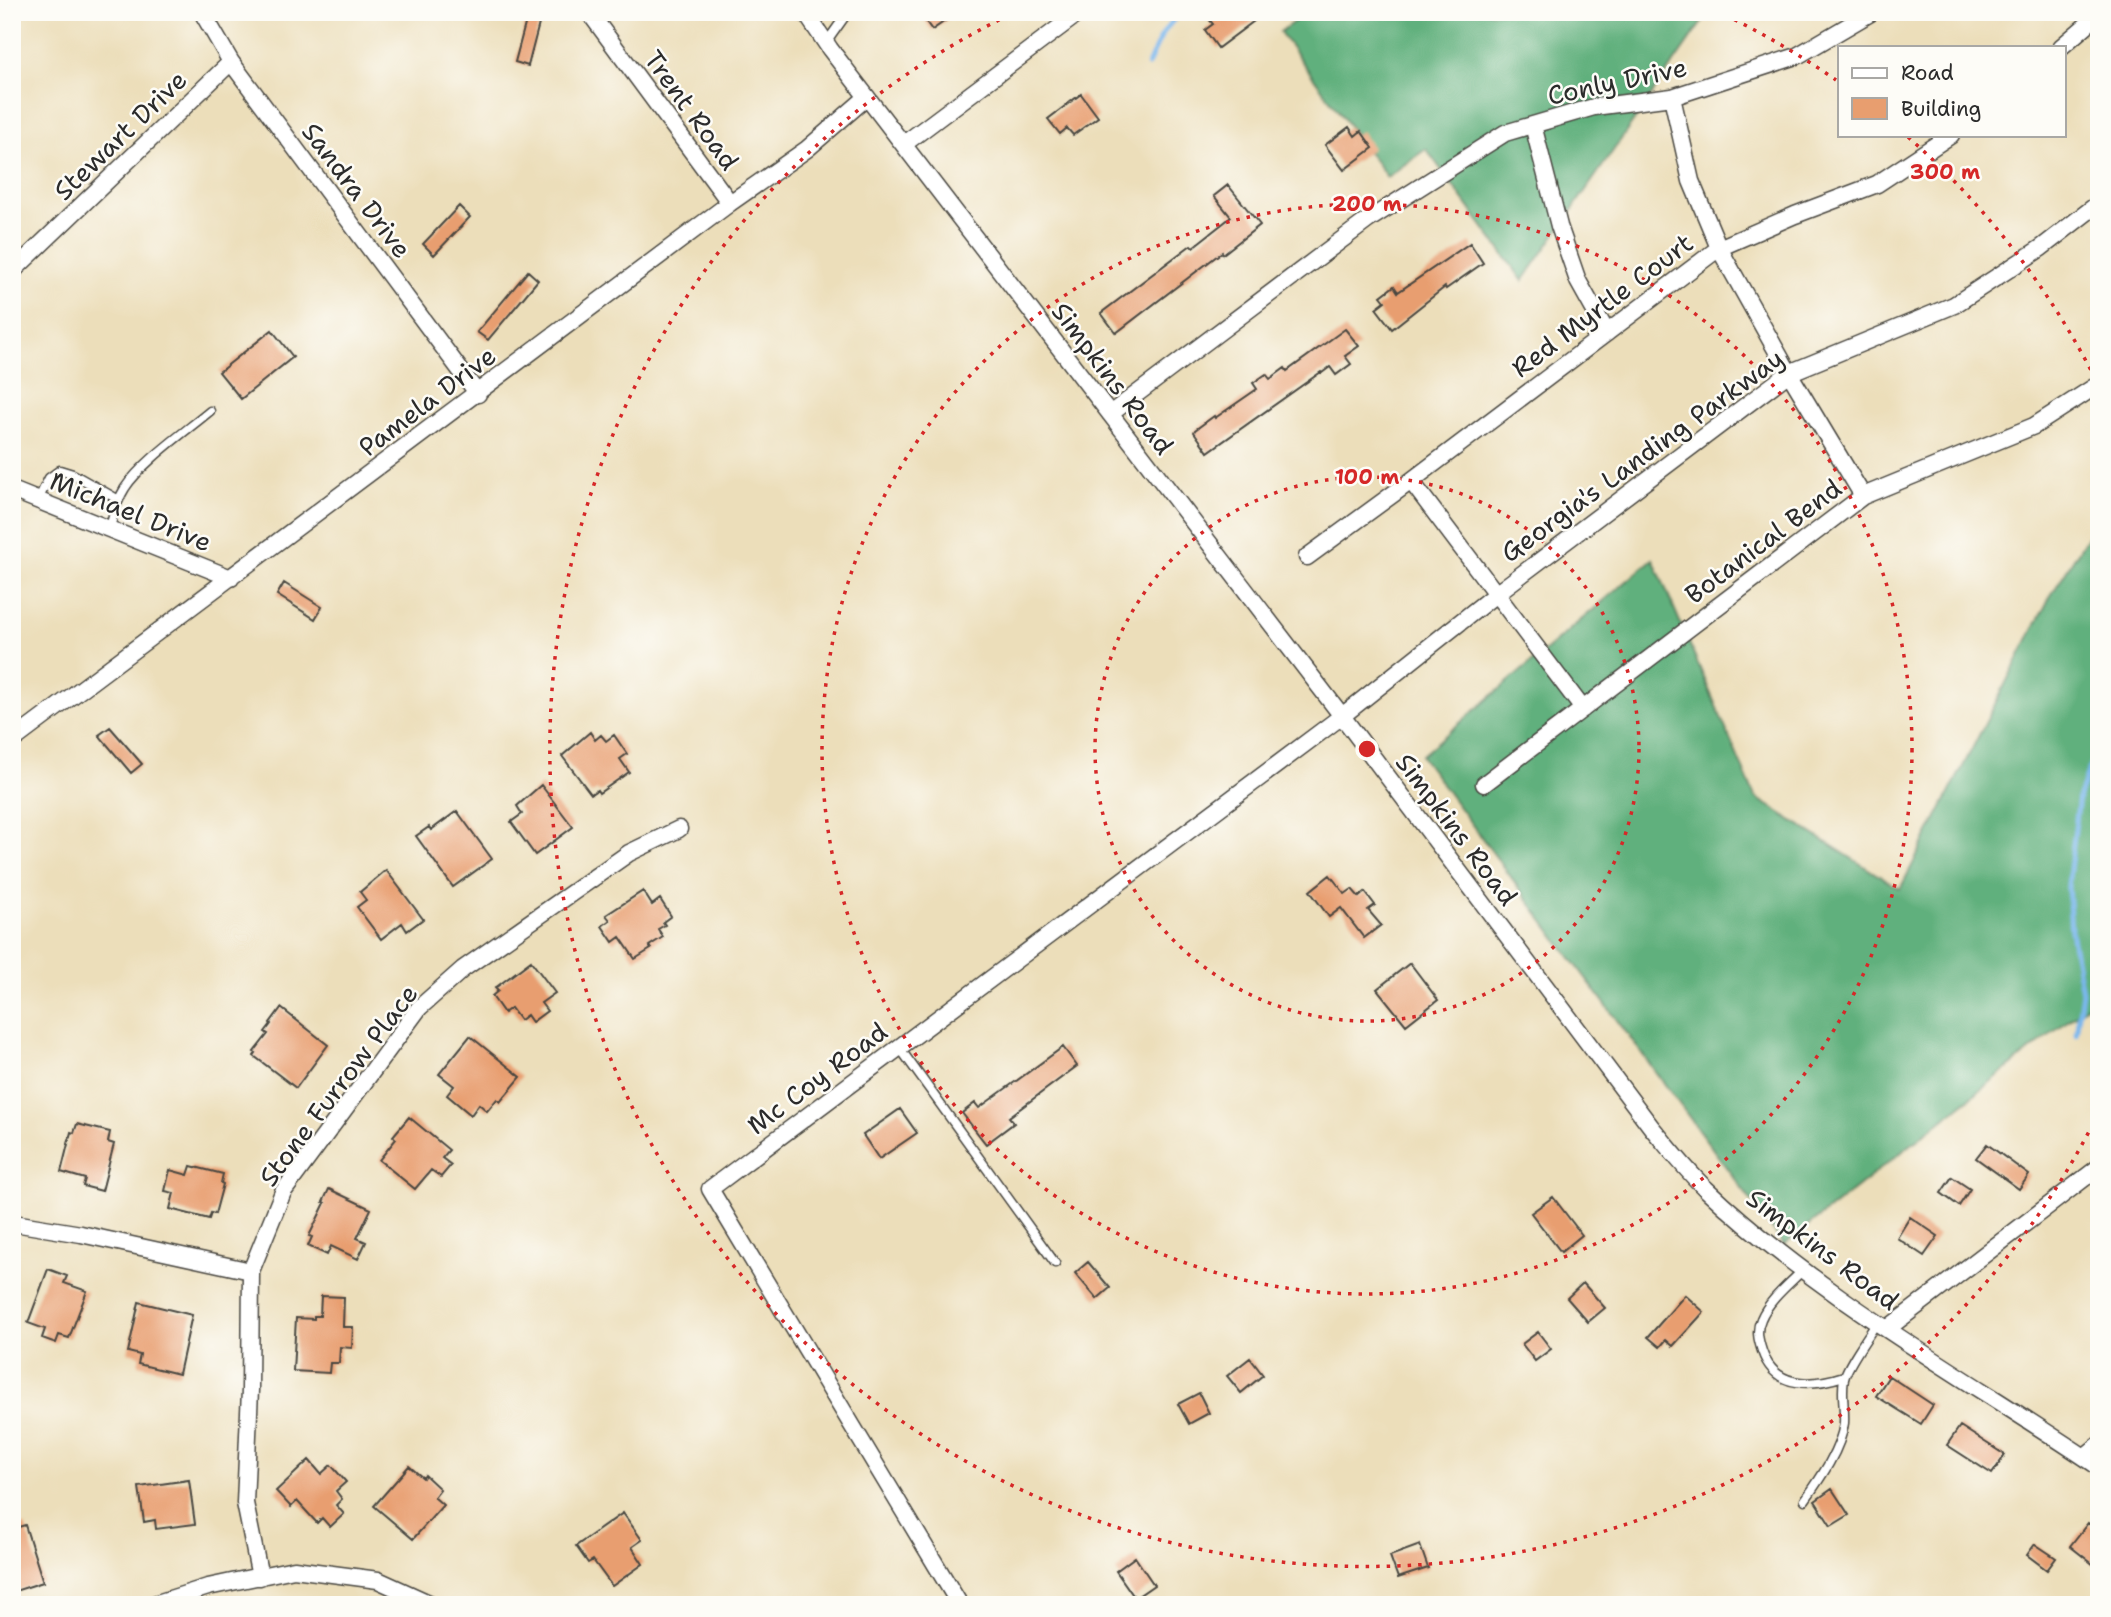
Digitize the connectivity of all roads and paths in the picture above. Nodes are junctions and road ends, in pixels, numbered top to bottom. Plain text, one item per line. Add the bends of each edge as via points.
1 (202, 12) edge
2 (589, 12) edge
3 (805, 12) edge
4 (848, 12) edge
5 (1080, 12) edge
6 (1872, 12) edge
7 (2098, 12) edge
8 (826, 43) junction
9 (2062, 46) edge
10 (231, 62) junction
11 (867, 97) junction
12 (1672, 97) junction
13 (1533, 125) junction
14 (1949, 136) edge
15 (904, 144) junction
16 (2099, 203) edge
17 (730, 204) junction
18 (1719, 248) junction
19 (12, 272) edge
20 (1607, 333) junction
21 (1789, 373) junction
22 (2099, 384) edge
23 (478, 394) junction
24 (210, 411) dead end
25 (1110, 414) junction
26 (1411, 481) junction
27 (12, 490) edge
28 (1863, 496) junction
29 (38, 500) junction
30 (119, 500) junction
31 (110, 529) junction
32 (1307, 557) dead end
33 (231, 578) junction
34 (1497, 593) junction
35 (1583, 709) junction
36 (1342, 716) junction
37 (12, 741) edge
38 (1484, 784) dead end
39 (679, 829) dead end
40 (899, 1047) junction
41 (2099, 1167) edge
42 (12, 1226) edge
43 (1055, 1263) dead end
44 (1804, 1270) junction
45 (251, 1271) junction
46 (1882, 1326) junction
47 (1844, 1376) junction
48 (2099, 1445) edge
49 (2084, 1457) junction
50 (2099, 1467) edge
51 (1805, 1500) dead end
52 (260, 1577) junction
53 (151, 1605) edge
54 (433, 1605) edge
55 (960, 1605) edge

1 - 10 street, Sandra Drive
2 - 17 street, Trent Road
3 - 8 street, Simpkins Road
4 - 8 lane
5 - 15 street
6 - 12 street, Conly Drive via 1797,56
7 - 9 street
8 - 11 street, Simpkins Road
10 - 19 street, Stewart Drive
10 - 23 street, Sandra Drive
11 - 15 street, Simpkins Road
11 - 17 street, Pamela Drive via 807,149
12 - 13 street, Conly Drive via 1594,107
12 - 18 street via 1692,181
13 - 20 street via 1578,281
13 - 25 street, Conly Drive via 1506,133 1368,220
14 - 18 street, Red Myrtle Court via 1877,184
15 - 25 street, Simpkins Road
16 - 21 street, Georgia's Landing Parkway via 1954,305
17 - 23 street, Pamela Drive
18 - 20 street, Red Myrtle Court
18 - 21 street
20 - 26 street, Red Myrtle Court
21 - 28 street
21 - 34 street, Georgia's Landing Parkway
22 - 28 street, Botanical Bend via 2034,426
23 - 33 street, Pamela Drive
24 - 30 lane via 137,473
25 - 36 street, Simpkins Road
26 - 32 street, Red Myrtle Court
26 - 34 street
27 - 29 street, Michael Drive
28 - 35 street, Botanical Bend
29 - 30 lane via 49,478 60,470
29 - 31 street, Michael Drive
30 - 31 lane
31 - 33 street, Michael Drive
33 - 37 street, Pamela Drive
34 - 35 street
34 - 36 street, Georgia's Landing Parkway
35 - 38 street, Botanical Bend
36 - 40 street, Mc Coy Road
36 - 44 street, Simpkins Road via 1652,1128 1703,1186
39 - 45 street, Stone Furrow Place via 629,853 463,969 419,1008 284,1192
40 - 43 lane
40 - 55 street, Mc Coy Road via 710,1189
41 - 46 street
42 - 45 street via 81,1234
44 - 46 street, Simpkins Road
44 - 47 lane via 1761,1317 1757,1330 1764,1357 1786,1379 1800,1384
45 - 52 street, Stone Furrow Place via 245,1503
46 - 47 lane
46 - 49 street, Simpkins Road
47 - 51 lane via 1843,1428
48 - 49 street
49 - 50 street, Simpkins Road
52 - 53 street
52 - 54 street via 293,1569 378,1580

